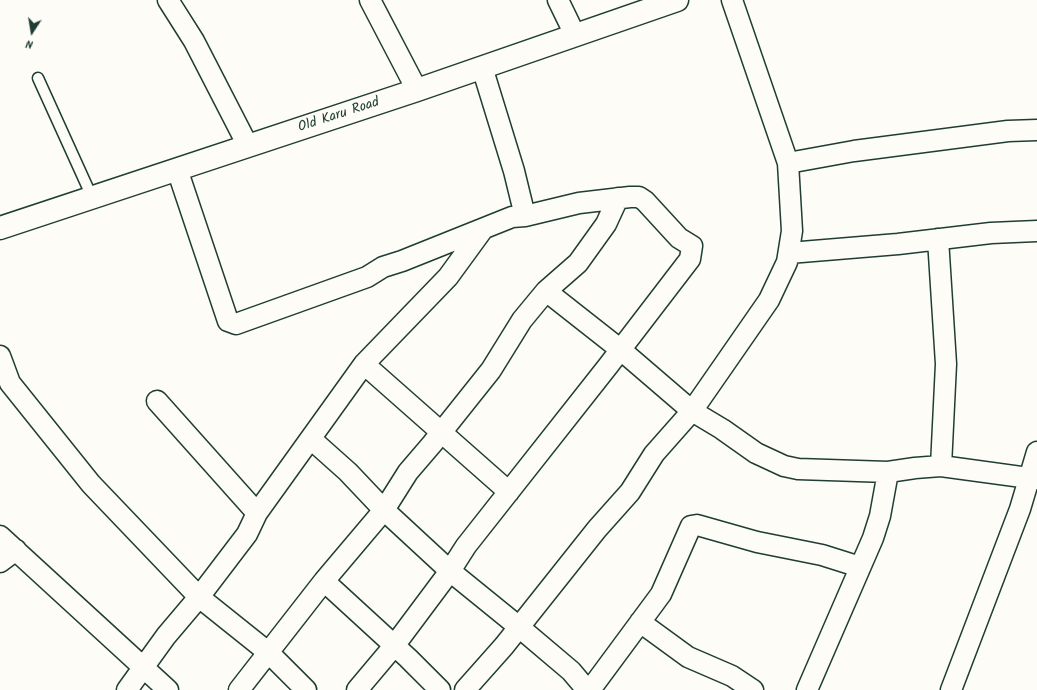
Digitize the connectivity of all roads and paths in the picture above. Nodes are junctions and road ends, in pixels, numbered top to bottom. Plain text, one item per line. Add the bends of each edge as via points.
1 (168, 0) edge
2 (370, 0) edge
3 (558, 0) edge
4 (677, 0) edge
5 (732, 0) edge
6 (575, 35) junction
7 (482, 67) junction
8 (38, 78) dead end
9 (417, 90) junction
10 (1037, 130) edge
11 (248, 146) junction
12 (788, 163) junction
13 (178, 169) junction
14 (92, 197) junction
15 (618, 198) junction
16 (525, 216) junction
17 (0, 228) edge
18 (483, 229) junction
19 (1037, 231) edge
20 (938, 239) junction
21 (789, 253) junction
22 (546, 291) junction
23 (621, 350) junction
24 (0, 356) edge
25 (364, 364) junction
26 (157, 401) dead end
27 (692, 411) junction
28 (441, 432) junction
29 (311, 439) junction
30 (1037, 452) edge
31 (941, 466) junction
32 (888, 472) junction
33 (1033, 478) edge
34 (508, 492) junction
35 (384, 510) junction
36 (257, 513) junction
37 (0, 536) edge
38 (16, 550) junction
39 (0, 562) edge
40 (860, 567) junction
41 (450, 571) junction
42 (324, 581) junction
43 (199, 597) junction
44 (640, 622) junction
45 (519, 627) junction
46 (394, 646) junction
47 (269, 653) junction
48 (144, 666) junction
49 (126, 690) edge
50 (168, 690) edge
51 (239, 690) edge
52 (306, 690) edge
53 (357, 690) edge
54 (440, 690) edge
55 (465, 690) edge
56 (589, 690) edge
57 (753, 690) edge
58 (807, 690) edge
59 (951, 690) edge

1 - 11 street via 194,41
2 - 9 street
3 - 6 street
4 - 6 main road, Old Karu Road
5 - 12 street
6 - 7 main road, Old Karu Road
7 - 9 main road, Old Karu Road
7 - 16 street
8 - 14 lane
9 - 11 main road, Old Karu Road
10 - 12 street via 1008,131 854,151
11 - 13 main road, Old Karu Road
12 - 21 street via 792,231
13 - 14 main road, Old Karu Road
13 - 18 street via 228,321 236,324 367,277 383,267 402,262
14 - 17 main road, Old Karu Road
15 - 16 street via 579,203
15 - 22 street via 606,224 578,263
15 - 23 street via 639,197 679,238 692,246 690,259
16 - 18 street via 512,217
18 - 25 street via 448,277
19 - 20 street
20 - 21 street
20 - 31 street via 946,364
21 - 27 street via 769,300
22 - 23 street
22 - 28 street via 522,320 491,370
23 - 27 street
23 - 34 street
24 - 43 street via 10,383 91,484
25 - 28 street
25 - 29 street
26 - 36 street
27 - 32 street via 756,453 784,466 798,469
27 - 45 street via 654,454 630,492
28 - 34 street
28 - 35 street via 408,472
29 - 35 street via 348,472
29 - 36 street
30 - 33 street
31 - 32 street
31 - 33 street
32 - 40 street via 880,516
33 - 59 street
34 - 41 street
35 - 41 street
35 - 42 street
36 - 43 street via 247,534
37 - 38 street
38 - 39 street
38 - 48 street
40 - 44 street via 822,555 757,542 698,524 691,526 660,594
40 - 58 street
41 - 45 street
41 - 46 street
42 - 46 street
42 - 47 street
43 - 47 street
43 - 48 street
44 - 56 street
44 - 57 street via 688,657 732,676
45 - 55 street
45 - 56 street
46 - 53 street
46 - 54 street
47 - 51 street
47 - 52 street
48 - 49 street
48 - 50 street

